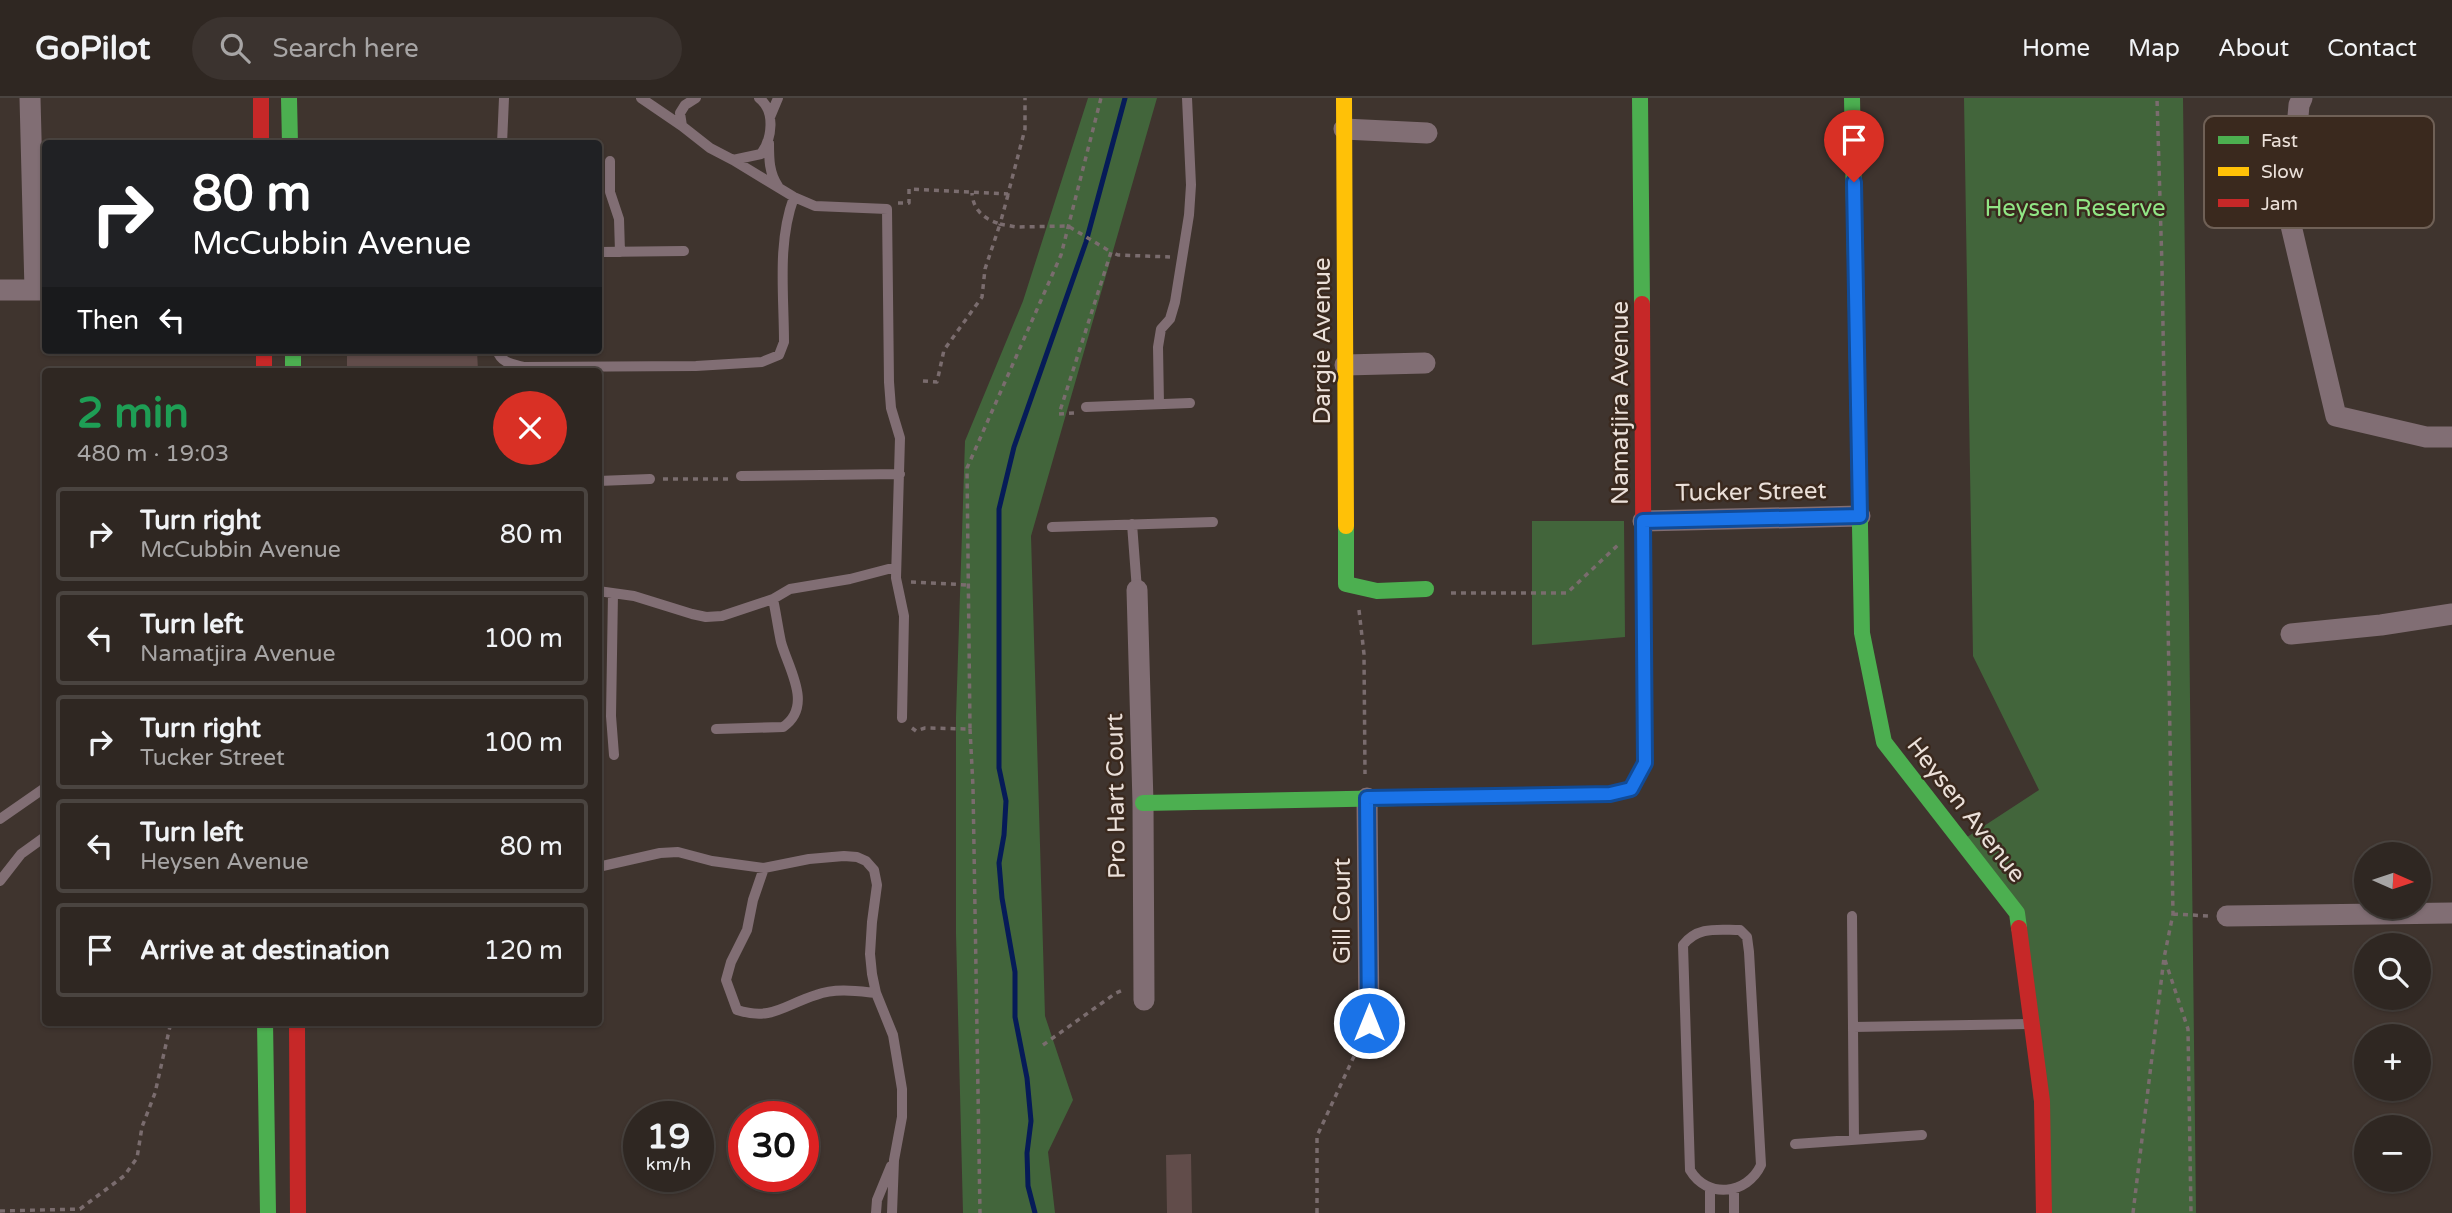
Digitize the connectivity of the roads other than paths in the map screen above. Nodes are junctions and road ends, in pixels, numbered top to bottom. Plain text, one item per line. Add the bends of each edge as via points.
1 (30, 98) edge
2 (264, 98) edge
3 (289, 98) edge
4 (504, 98) edge
5 (641, 98) edge
6 (696, 98) edge
7 (759, 98) edge
8 (778, 98) edge
9 (1187, 98) edge
10 (1344, 98) edge
11 (1640, 98) edge
12 (1852, 98) edge
13 (2302, 98) edge
14 (2298, 116) edge
15 (771, 117) junction
16 (682, 126) junction
17 (1344, 130) junction
18 (1427, 132) dead end
19 (261, 140) edge
20 (290, 140) edge
21 (502, 140) edge
22 (769, 143) junction
23 (733, 160) junction
24 (610, 161) dead end
25 (779, 189) junction
26 (794, 197) junction
27 (2292, 228) edge
28 (620, 251) junction
29 (684, 251) dead end
30 (602, 252) edge
31 (0, 290) edge
32 (40, 290) edge
33 (498, 354) edge
34 (1425, 363) dead end
35 (1345, 365) junction
36 (1190, 403) dead end
37 (1159, 404) junction
38 (1086, 407) road end
39 (2452, 437) edge
40 (900, 474) junction
41 (741, 476) road end
42 (650, 480) road end
43 (602, 481) edge
44 (1860, 516) junction
45 (1643, 521) junction
46 (1213, 522) dead end
47 (1132, 524) junction
48 (1052, 527) dead end
49 (896, 567) junction
50 (1426, 589) road end
51 (1138, 590) joint
52 (602, 592) edge
53 (613, 593) junction
54 (773, 599) junction
55 (2452, 614) edge
56 (2291, 634) dead end
57 (902, 718) road end
58 (716, 729) dead end
59 (614, 755) dead end
60 (42, 790) edge
61 (1367, 798) junction
62 (1143, 803) junction
63 (0, 820) edge
64 (42, 839) edge
65 (602, 866) edge
66 (764, 869) junction
67 (0, 881) edge
68 (2452, 913) edge
69 (1852, 916) dead end
70 (2227, 916) road end
71 (1144, 990) road end
72 (876, 993) junction
73 (1369, 1023) road end
74 (2032, 1024) junction
75 (265, 1026) edge
76 (298, 1026) edge
77 (1853, 1027) junction
78 (298, 1131) junction
79 (1922, 1135) dead end
80 (1854, 1139) junction
81 (1795, 1144) dead end
82 (894, 1160) junction
83 (1710, 1188) junction
84 (1734, 1189) junction
85 (314, 1204) dead end
86 (268, 1213) edge
87 (298, 1213) edge
88 (876, 1213) edge
89 (892, 1213) edge
90 (1710, 1213) edge
91 (1734, 1213) edge
92 (2044, 1213) edge

1 - 32 street
2 - 19 street
3 - 20 street
4 - 21 lane
5 - 16 lane
6 - 16 lane via 680,113
7 - 15 lane
8 - 15 lane
9 - 37 lane via 1189,215 1175,302 1161,329 1158,347
10 - 17 street, Dargie Avenue
11 - 45 street, Namatjira Avenue
12 - 44 street, Heysen Avenue
13 - 14 street
15 - 22 lane
16 - 23 lane
17 - 18 street
17 - 35 street, Dargie Avenue
22 - 23 lane via 761,154
22 - 25 lane via 769,164
23 - 25 lane
24 - 28 lane
25 - 26 lane
26 - 33 lane via 784,236 784,342 779,355 762,362 696,366 524,367 506,363
26 - 40 lane via 815,206 887,209 889,382 900,438
27 - 39 street via 2336,416 2426,437
28 - 29 lane
28 - 30 lane
31 - 32 street
34 - 35 street
35 - 50 street, Dargie Avenue via 1346,584 1377,591
36 - 37 lane
37 - 38 lane
40 - 41 lane
40 - 49 lane
42 - 43 lane
44 - 45 street, Tucker Street
44 - 74 street, Heysen Avenue via 1862,634 1884,742 2017,913
45 - 61 street, Namatjira Avenue via 1645,763 1631,789 1610,794
46 - 47 lane
47 - 48 lane
47 - 51 lane
49 - 54 lane via 790,589
49 - 57 lane via 904,616
51 - 62 street, Pro Hart Court
52 - 53 lane
53 - 54 lane via 706,617
53 - 59 lane
54 - 58 lane via 796,682 796,713 783,727
55 - 56 street
60 - 63 lane
61 - 62 street
61 - 73 street, Gill Court
62 - 71 street, Pro Hart Court
64 - 67 lane via 21,854
65 - 66 lane via 678,852
66 - 72 lane via 844,856 866,861 877,878 870,954
66 - 72 lane via 747,930 726,980 737,1010 767,1015 831,991
68 - 70 street
69 - 77 lane
72 - 82 lane via 893,1035 900,1069 902,1117
74 - 77 lane
74 - 92 street, Heysen Avenue via 2042,1101
75 - 86 street
76 - 78 street
77 - 80 lane
78 - 85 street
78 - 87 street
79 - 80 lane
80 - 81 lane
82 - 88 lane
82 - 89 lane
83 - 84 lane
83 - 84 lane via 1697,1182 1690,1170 1683,945 1691,935 1704,931 1740,930 1747,937 1749,952 1761,1165 1755,1177
83 - 90 lane
84 - 91 lane

